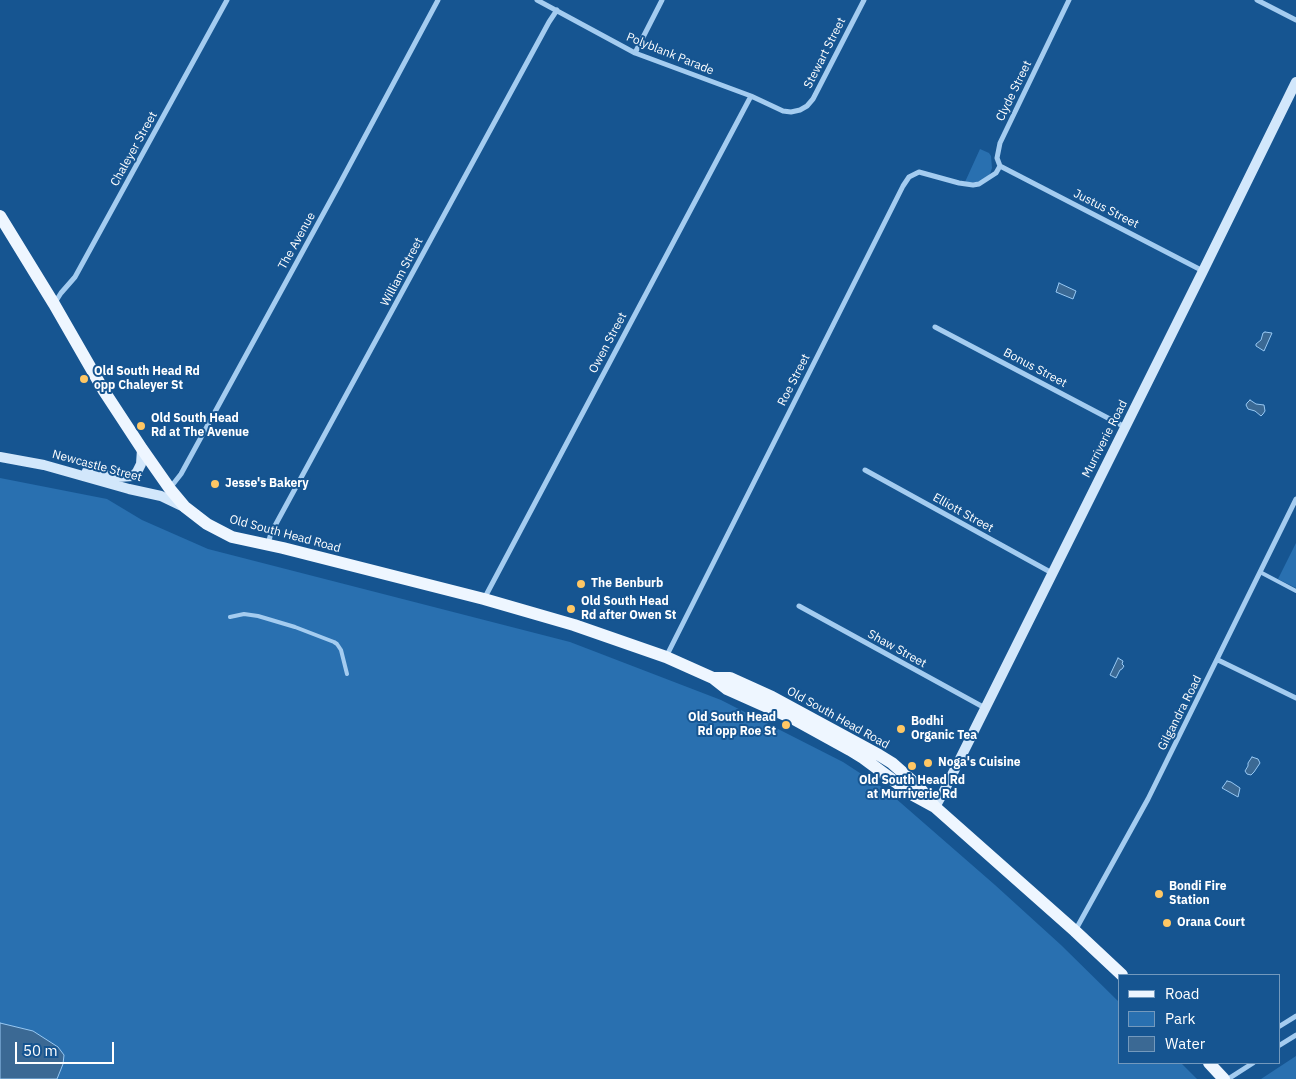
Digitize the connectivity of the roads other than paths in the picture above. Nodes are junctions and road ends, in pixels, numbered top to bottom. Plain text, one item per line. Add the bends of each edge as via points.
1 (227, 0) edge
2 (438, 0) edge
3 (537, 0) edge
4 (662, 0) edge
5 (864, 0) edge
6 (1069, 0) edge
7 (1257, 0) edge
8 (557, 10) junction
9 (1296, 20) edge
10 (635, 53) junction
11 (1296, 82) edge
12 (751, 96) junction
13 (800, 110) joint
14 (1000, 166) junction
15 (0, 216) edge
16 (1203, 271) junction
17 (54, 304) junction
18 (935, 327) dead end
19 (1125, 426) junction
20 (142, 449) junction
21 (0, 457) edge
22 (44, 465) junction
23 (864, 470) dead end
24 (170, 489) junction
25 (1296, 499) edge
26 (186, 507) junction
27 (268, 545) junction
28 (1260, 572) junction
29 (1052, 573) junction
30 (1296, 591) edge
31 (484, 599) junction
32 (799, 606) dead end
33 (230, 618) dead end
34 (666, 658) junction
35 (1218, 660) junction
36 (347, 674) dead end
37 (1296, 698) edge
38 (986, 708) junction
39 (934, 807) junction
40 (1075, 931) junction
41 (1121, 974) edge
42 (1296, 1016) edge
43 (1281, 1025) edge
44 (1296, 1035) edge
45 (1281, 1044) edge
46 (1215, 1064) edge
47 (1251, 1064) edge
48 (1224, 1079) edge
49 (1228, 1079) edge

1 - 17 street, Chaleyer Street via 75,276
2 - 24 street, The Avenue
3 - 8 street, Polyblank Parade
4 - 10 street
5 - 13 street, Stewart Street via 813,99
6 - 14 street, Clyde Street via 1000,143 997,158
7 - 9 street
8 - 10 street, Polyblank Parade
8 - 27 street, William Street via 271,533
10 - 12 street, Polyblank Parade
11 - 16 street, Murriverie Road
12 - 13 street, Polyblank Parade via 783,111
12 - 31 street, Owen Street
14 - 16 street, Justus Street
14 - 34 street, Roe Street via 996,173 973,185 919,172 909,177
15 - 17 main road, Old South Head Road
16 - 19 street, Murriverie Road
17 - 20 main road, Old South Head Road
18 - 19 street, Bonus Street
19 - 29 street, Murriverie Road
20 - 22 street via 141,464 133,476 118,477
20 - 24 main road, Old South Head Road
21 - 22 street, Newcastle Street
22 - 26 street, Newcastle Street via 161,496
23 - 29 street, Elliott Street
24 - 26 main road, Old South Head Road
25 - 28 street, Gilgandra Road
26 - 27 main road, Old South Head Road via 220,532
27 - 31 main road, Old South Head Road
28 - 30 lane
28 - 35 street, Gilgandra Road
29 - 38 street, Murriverie Road
31 - 34 main road, Old South Head Road via 574,625
32 - 38 street, Shaw Street
33 - 36 lane via 244,614 258,616 334,642 342,650
34 - 39 main road, Old South Head Road via 713,678 727,689 792,718 857,754
35 - 37 street
35 - 40 street, Gilgandra Road via 1148,799
38 - 39 street, Murriverie Road
39 - 40 main road, Old South Head Road
40 - 41 main road, Old South Head Road
42 - 43 street
44 - 45 street
46 - 48 main road
47 - 49 street

